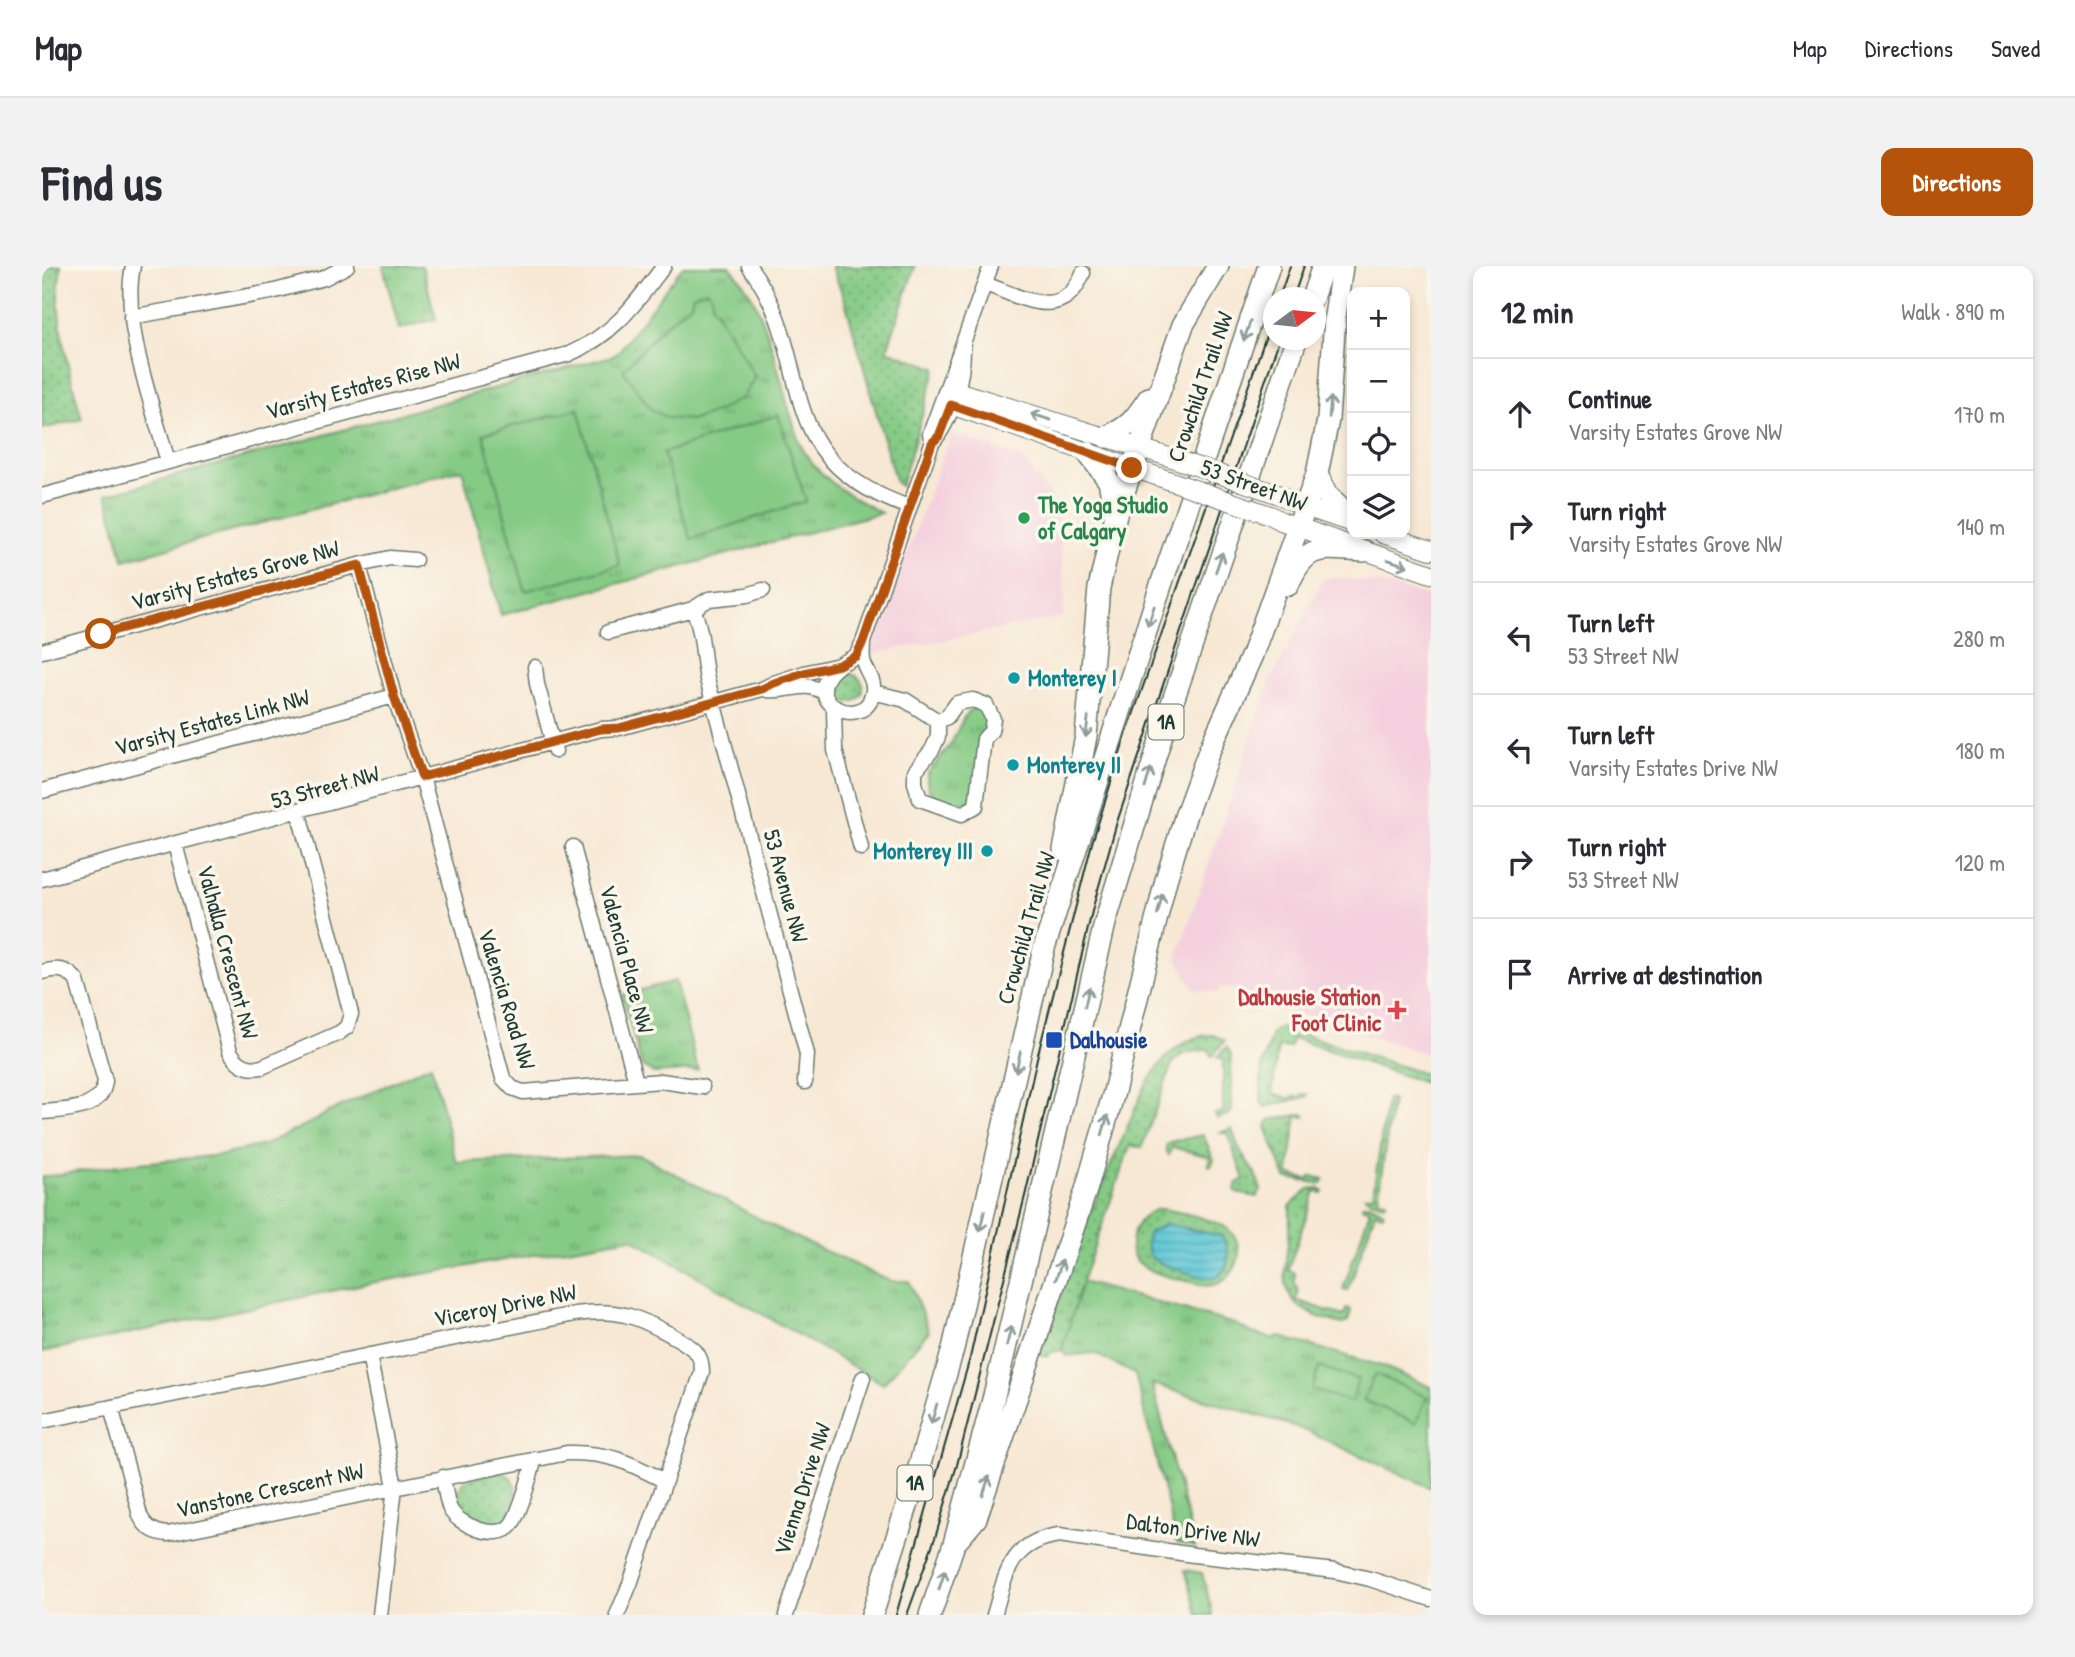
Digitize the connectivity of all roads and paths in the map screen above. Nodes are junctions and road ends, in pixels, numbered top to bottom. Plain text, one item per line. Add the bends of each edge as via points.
1 (132, 266) edge
2 (347, 266) edge
3 (664, 266) edge
4 (749, 266) edge
5 (991, 266) edge
6 (1218, 266) edge
7 (1269, 266) edge
8 (1323, 266) edge
9 (1342, 266) edge
10 (1083, 273) dead end
11 (985, 284) junction
12 (1316, 287) edge
13 (131, 317) junction
14 (1293, 350) edge
15 (1160, 387) junction
16 (949, 396) junction
17 (1106, 437) junction
18 (1087, 453) junction
19 (1136, 459) junction
20 (169, 462) junction
21 (1317, 474) junction
22 (42, 496) edge
23 (909, 507) junction
24 (1116, 514) junction
25 (1347, 516) edge
26 (1301, 517) junction
27 (1347, 521) edge
28 (1399, 539) edge
29 (1431, 550) edge
30 (1364, 551) junction
31 (415, 560) dead end
32 (359, 565) junction
33 (1431, 574) edge
34 (763, 590) dead end
35 (693, 609) junction
36 (608, 632) dead end
37 (863, 642) junction
38 (42, 650) edge
39 (1252, 655) junction
40 (839, 665) junction
41 (535, 667) dead end
42 (762, 689) junction
43 (873, 692) junction
44 (825, 693) junction
45 (394, 696) junction
46 (715, 703) junction
47 (834, 708) junction
48 (850, 713) junction
49 (938, 721) junction
50 (835, 727) junction
51 (554, 746) junction
52 (423, 782) junction
53 (42, 791) edge
54 (299, 815) junction
55 (573, 847) dead end
56 (176, 848) junction
57 (861, 848) dead end
58 (42, 879) edge
59 (42, 889) edge
60 (1044, 948) junction
61 (42, 972) edge
62 (805, 1082) dead end
63 (636, 1083) junction
64 (702, 1087) dead end
65 (42, 1112) edge
66 (369, 1355) junction
67 (863, 1378) dead end
68 (111, 1407) junction
69 (42, 1421) edge
70 (535, 1459) junction
71 (443, 1477) junction
72 (665, 1481) junction
73 (395, 1487) junction
74 (954, 1544) junction
75 (1431, 1599) edge
76 (380, 1615) edge
77 (617, 1615) edge
78 (786, 1615) edge
79 (872, 1615) edge
80 (930, 1615) edge
81 (993, 1615) edge

1 - 13 street
2 - 13 street via 324,278 271,292
3 - 20 street, Varsity Estates Rise NW via 621,322 569,354
4 - 23 street via 773,309 802,412 816,441 835,465 864,488
5 - 11 street
6 - 15 highway via 1184,325
7 -> 60 highway, Crowchild Trail NW / 1A
8 - 12 highway
21 -> 9 highway via 1328,420
10 - 11 street via 1069,296 1050,304
11 - 16 street via 963,345 964,365
13 - 20 street
74 -> 14 highway, 1A via 1023,1277 1105,923 1165,724
15 - 17 highway via 1133,422
15 - 19 highway
17 -> 16 main road, 53 Street NW
16 - 18 main road, 53 Street NW
16 - 23 street via 939,436 932,443
17 - 19 main road, 53 Street NW
18 - 19 main road, 53 Street NW
18 - 24 highway via 1109,481
19 - 24 highway
19 - 26 main road, 53 Street NW, bridge via 1162,478 1270,515
19 - 26 main road, 53 Street NW, bridge via 1169,457 1277,494
20 - 22 street, Varsity Estates Rise NW
21 - 25 highway via 1326,494
21 - 26 highway
23 - 37 street
24 -> 60 highway via 1099,587 1086,736
26 - 27 main road, 53 Street NW
26 - 30 main road, 53 Street NW
26 - 39 highway
28 - 29 main road
30 -> 33 main road, 53 Street NW
30 - 39 highway via 1324,549 1306,556 1293,573 1265,641
31 - 32 street, Varsity Estates Grove NW via 390,558
32 - 38 street, Varsity Estates Grove NW
32 - 45 street, Varsity Estates Grove NW
34 - 35 street via 709,599
35 - 36 street
35 - 46 street, 53 Avenue NW
37 - 40 street via 856,656
37 - 43 street via 863,661
74 -> 39 highway via 975,1518 1086,1191 1166,880 1209,751
40 - 42 street, 53 Street NW
40 - 44 street via 826,678
41 - 51 street
42 - 44 street, 53 Street NW via 806,685
42 - 46 street, 53 Street NW
43 - 48 street via 865,707
43 - 49 street via 905,700
44 - 47 street
45 - 52 street, Varsity Estates Grove NW
45 - 53 street, Varsity Estates Link NW
46 - 51 street, 53 Street NW via 601,729
46 - 62 street, 53 Avenue NW via 807,1054
47 - 48 street
47 - 50 street
48 - 50 street
49 - 49 street via 957,703 973,700 986,705 993,719 984,739 975,806 962,814 920,799 915,783 915,771 938,737
50 - 57 street via 835,750
51 - 52 street, 53 Street NW
52 - 54 street, 53 Street NW
52 - 63 street, Valencia Road NW via 506,1083 528,1092
54 - 56 street, 53 Street NW
54 - 56 street, Valhalla Crescent NW via 351,1014 347,1027 339,1033 262,1067 239,1063 230,1051
55 - 63 street, Valencia Place NW
56 - 58 street, 53 Street NW
56 - 59 street, 53 Street NW
60 -> 79 highway, Crowchild Trail NW / 1A via 953,1349
61 - 65 street via 60,969 77,981 105,1081 101,1095 92,1103
63 - 64 street, Valencia Road NW via 661,1081
66 - 68 street, Viceroy Drive NW
66 - 72 street, Viceroy Drive NW via 575,1314 607,1313 640,1320 692,1349 702,1365
66 - 73 street
67 - 78 street, Vienna Drive NW
68 - 69 street, Viceroy Drive NW
68 - 73 street, Vanstone Crescent NW via 140,1516 160,1533
70 - 71 street, Vanstone Crescent NW
70 - 71 street via 514,1521 500,1532 485,1532 456,1516 449,1507
70 - 72 street, Vanstone Crescent NW via 566,1453 607,1455
71 - 73 street, Vanstone Crescent NW
72 - 77 street, Viceroy Drive NW
73 - 76 street
80 -> 74 highway, 1A
75 - 81 street, Dalton Drive NW via 1335,1571 1059,1535 1041,1537 1017,1555

